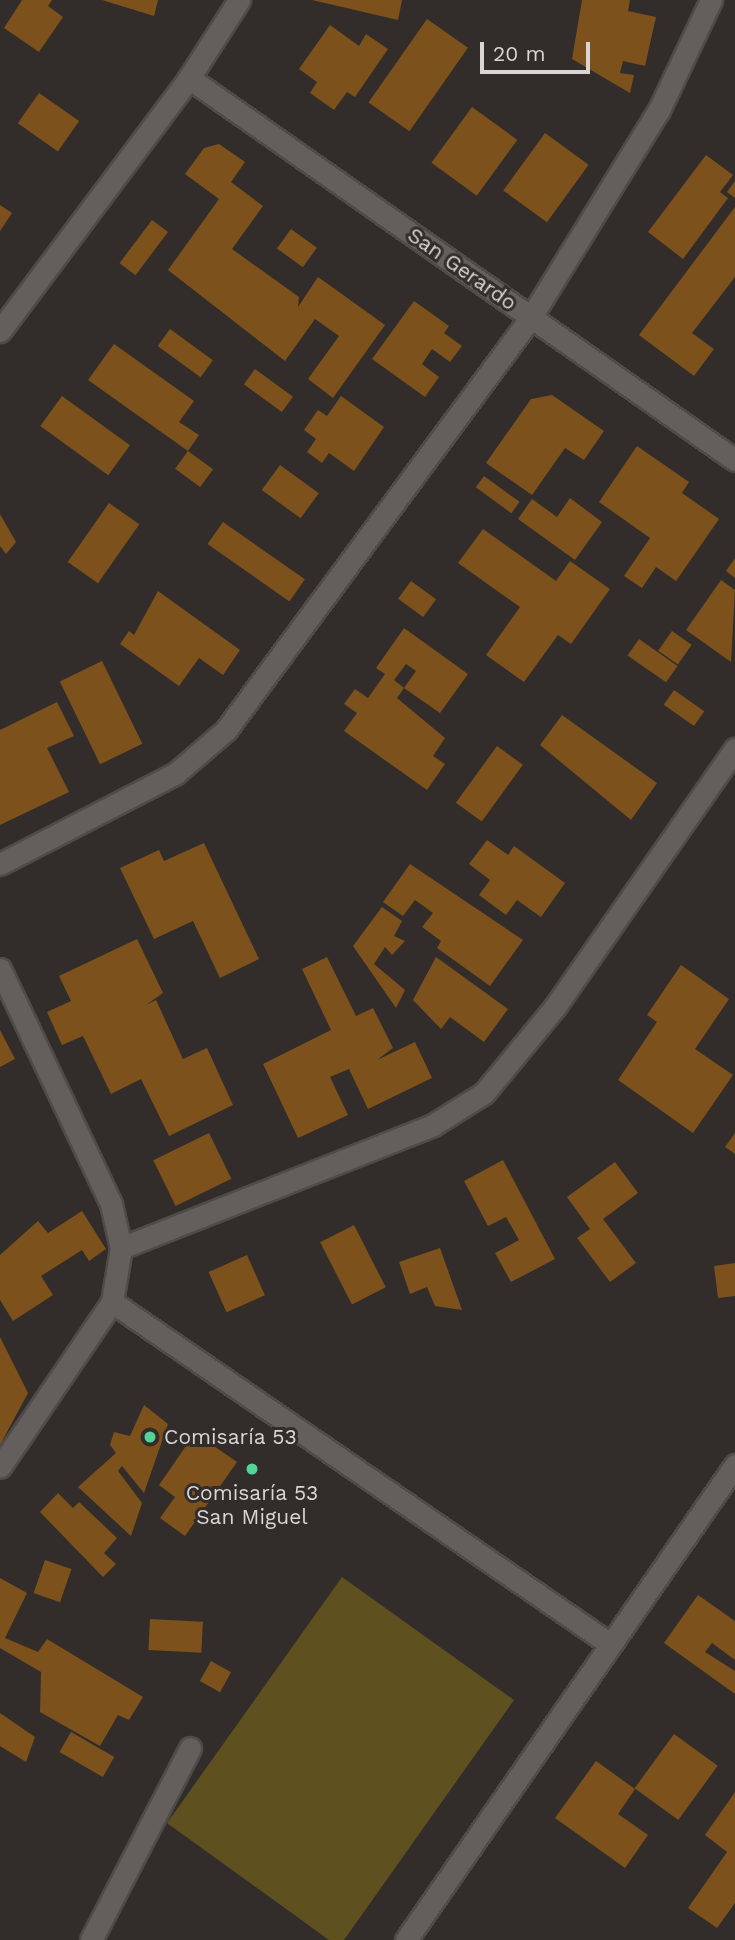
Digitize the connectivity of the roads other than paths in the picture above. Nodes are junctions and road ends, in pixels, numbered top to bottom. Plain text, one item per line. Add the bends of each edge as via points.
1 (239, 0) edge
2 (711, 0) edge
3 (189, 78) junction
4 (531, 317) junction
5 (0, 331) edge
6 (735, 460) edge
7 (735, 749) edge
8 (0, 864) edge
9 (0, 969) edge
10 (121, 1248) junction
11 (112, 1302) junction
12 (735, 1465) edge
13 (0, 1467) edge
14 (610, 1644) junction
15 (190, 1748) dead end
16 (91, 1940) edge
17 (406, 1940) edge

1 - 3 street
2 - 4 street via 659,110
3 - 4 street, San Gerardo
3 - 5 street
4 - 6 street, San Gerardo
4 - 8 street via 226,730 176,773
7 - 10 street via 555,1007 484,1093 433,1125
9 - 10 street via 111,1204
10 - 11 street
11 - 13 street
11 - 14 street
12 - 14 street
14 - 17 street
15 - 16 street

